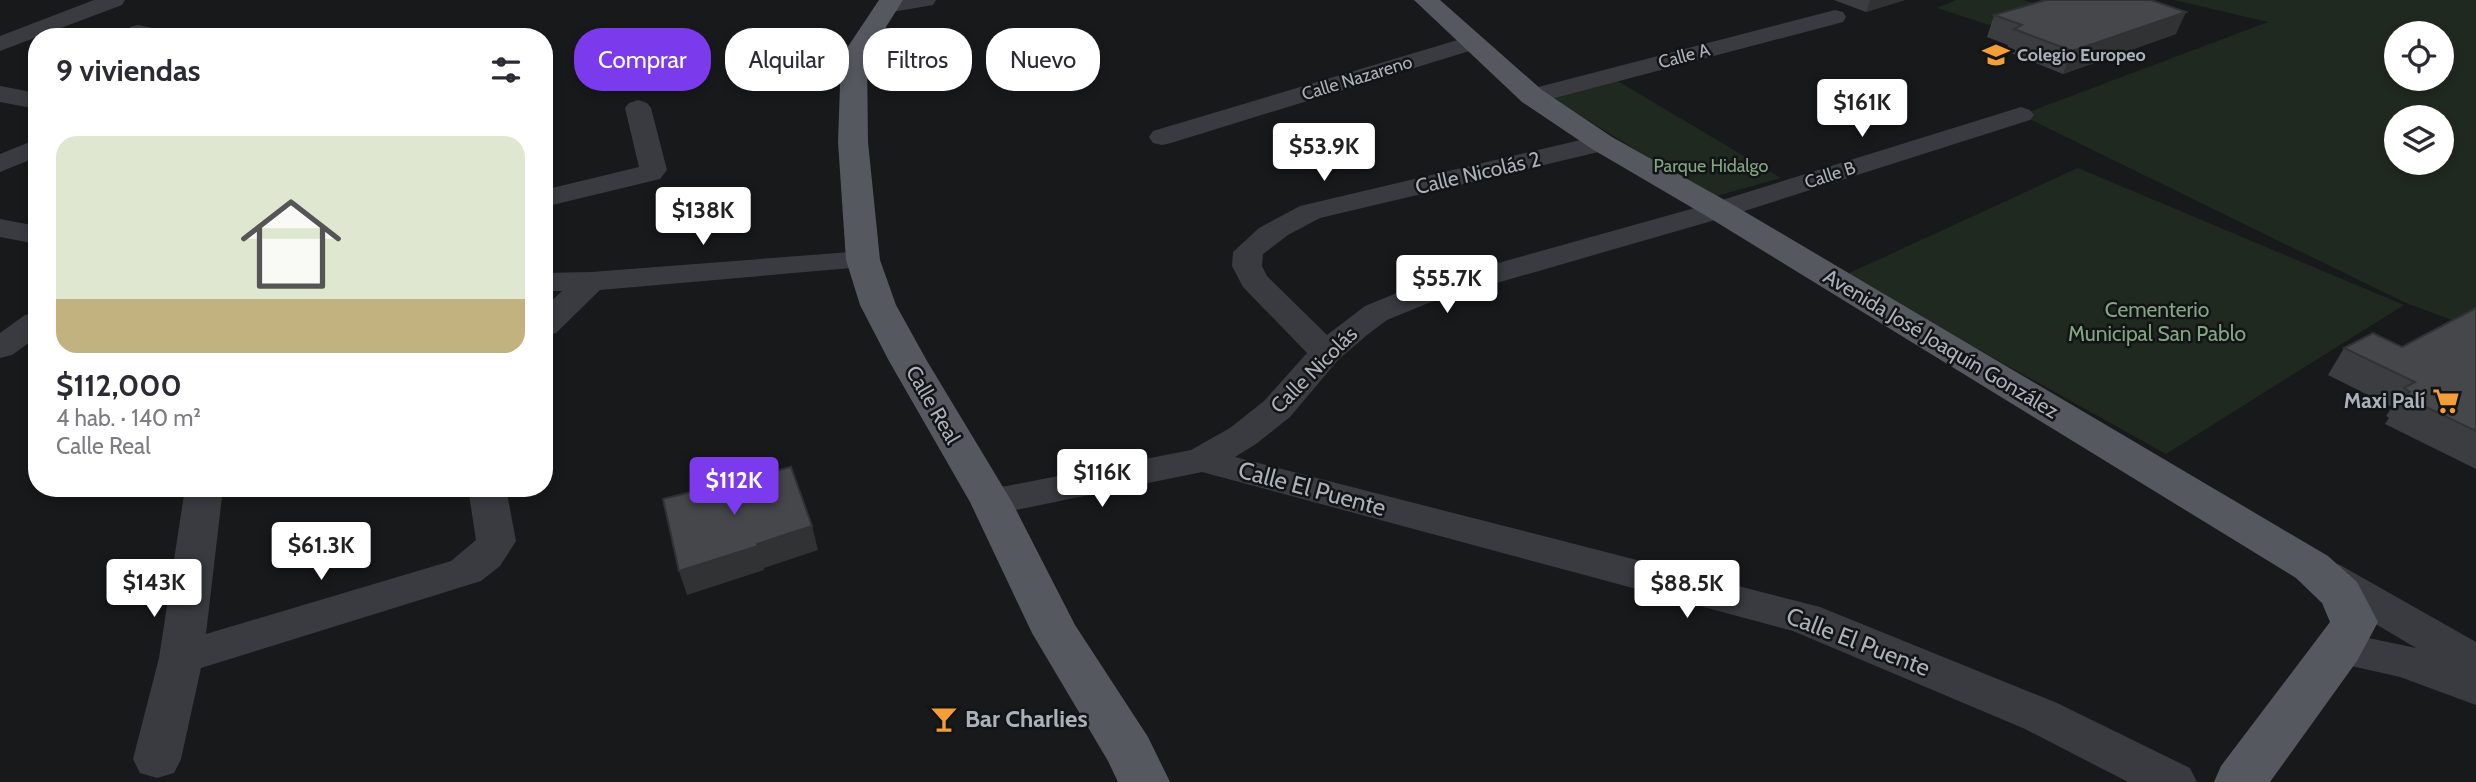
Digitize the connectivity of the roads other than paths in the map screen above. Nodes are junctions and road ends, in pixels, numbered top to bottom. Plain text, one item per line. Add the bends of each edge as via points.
1 (114, 0) edge
2 (925, 0) edge
3 (1426, 0) edge
4 (888, 3) edge
5 (1835, 17) dead end
6 (34, 28) edge
7 (28, 30) edge
8 (6, 38) edge
9 (1471, 43) junction
10 (0, 94) edge
11 (1532, 96) junction
12 (28, 99) edge
13 (638, 108) dead end
14 (2021, 115) dead end
15 (1162, 137) dead end
16 (1602, 143) junction
17 (28, 151) edge
18 (0, 164) edge
19 (553, 197) edge
20 (1719, 210) junction
21 (0, 228) edge
22 (28, 233) edge
23 (863, 260) junction
24 (591, 281) junction
25 (553, 282) edge
26 (553, 317) edge
27 (28, 328) edge
28 (0, 348) edge
29 (1326, 353) junction
30 (1202, 460) junction
31 (203, 497) edge
32 (489, 497) edge
33 (991, 502) junction
34 (2312, 567) junction
35 (2340, 648) junction
36 (181, 658) junction
37 (2476, 663) edge
38 (2476, 688) edge
39 (157, 759) dead end
40 (1144, 782) edge
41 (2173, 782) edge
42 (2240, 782) edge

1 - 6 street
2 - 4 street
3 - 9 main road, Avenida José Joaquín González
4 - 23 main road, Calle Real via 854,57 853,142
5 - 11 street, Calle A
7 - 8 street
9 - 11 main road, Avenida José Joaquín González
9 - 15 street, Calle Nazareno
10 - 12 street
11 - 16 main road, Avenida José Joaquín González
13 - 19 street via 653,170 645,176
14 - 20 street, Calle B
16 - 20 main road, Avenida José Joaquín González
16 - 29 street, Calle Nicolás 2 via 1310,212 1260,241 1248,253 1254,280
17 - 18 street
20 - 29 street, Calle Nicolás via 1420,295 1376,313
20 - 34 main road, Avenida José Joaquín González
21 - 22 street
23 - 24 street
23 - 33 main road, Calle Real via 878,305 908,362
24 - 25 street
24 - 26 street
27 - 28 street
29 - 30 street, Calle Nicolás via 1277,409
30 - 33 street, Calle Nicolás
30 - 41 street, Calle El Puente via 1805,618 2041,716
31 - 36 street
32 - 36 street via 496,541 486,556 466,571
33 - 40 main road, Calle Real via 1056,633
34 - 35 main road via 2341,594 2354,622
34 - 37 street, Avenida José Joaquín González
35 - 38 street via 2406,662
35 - 42 main road
36 - 39 street

